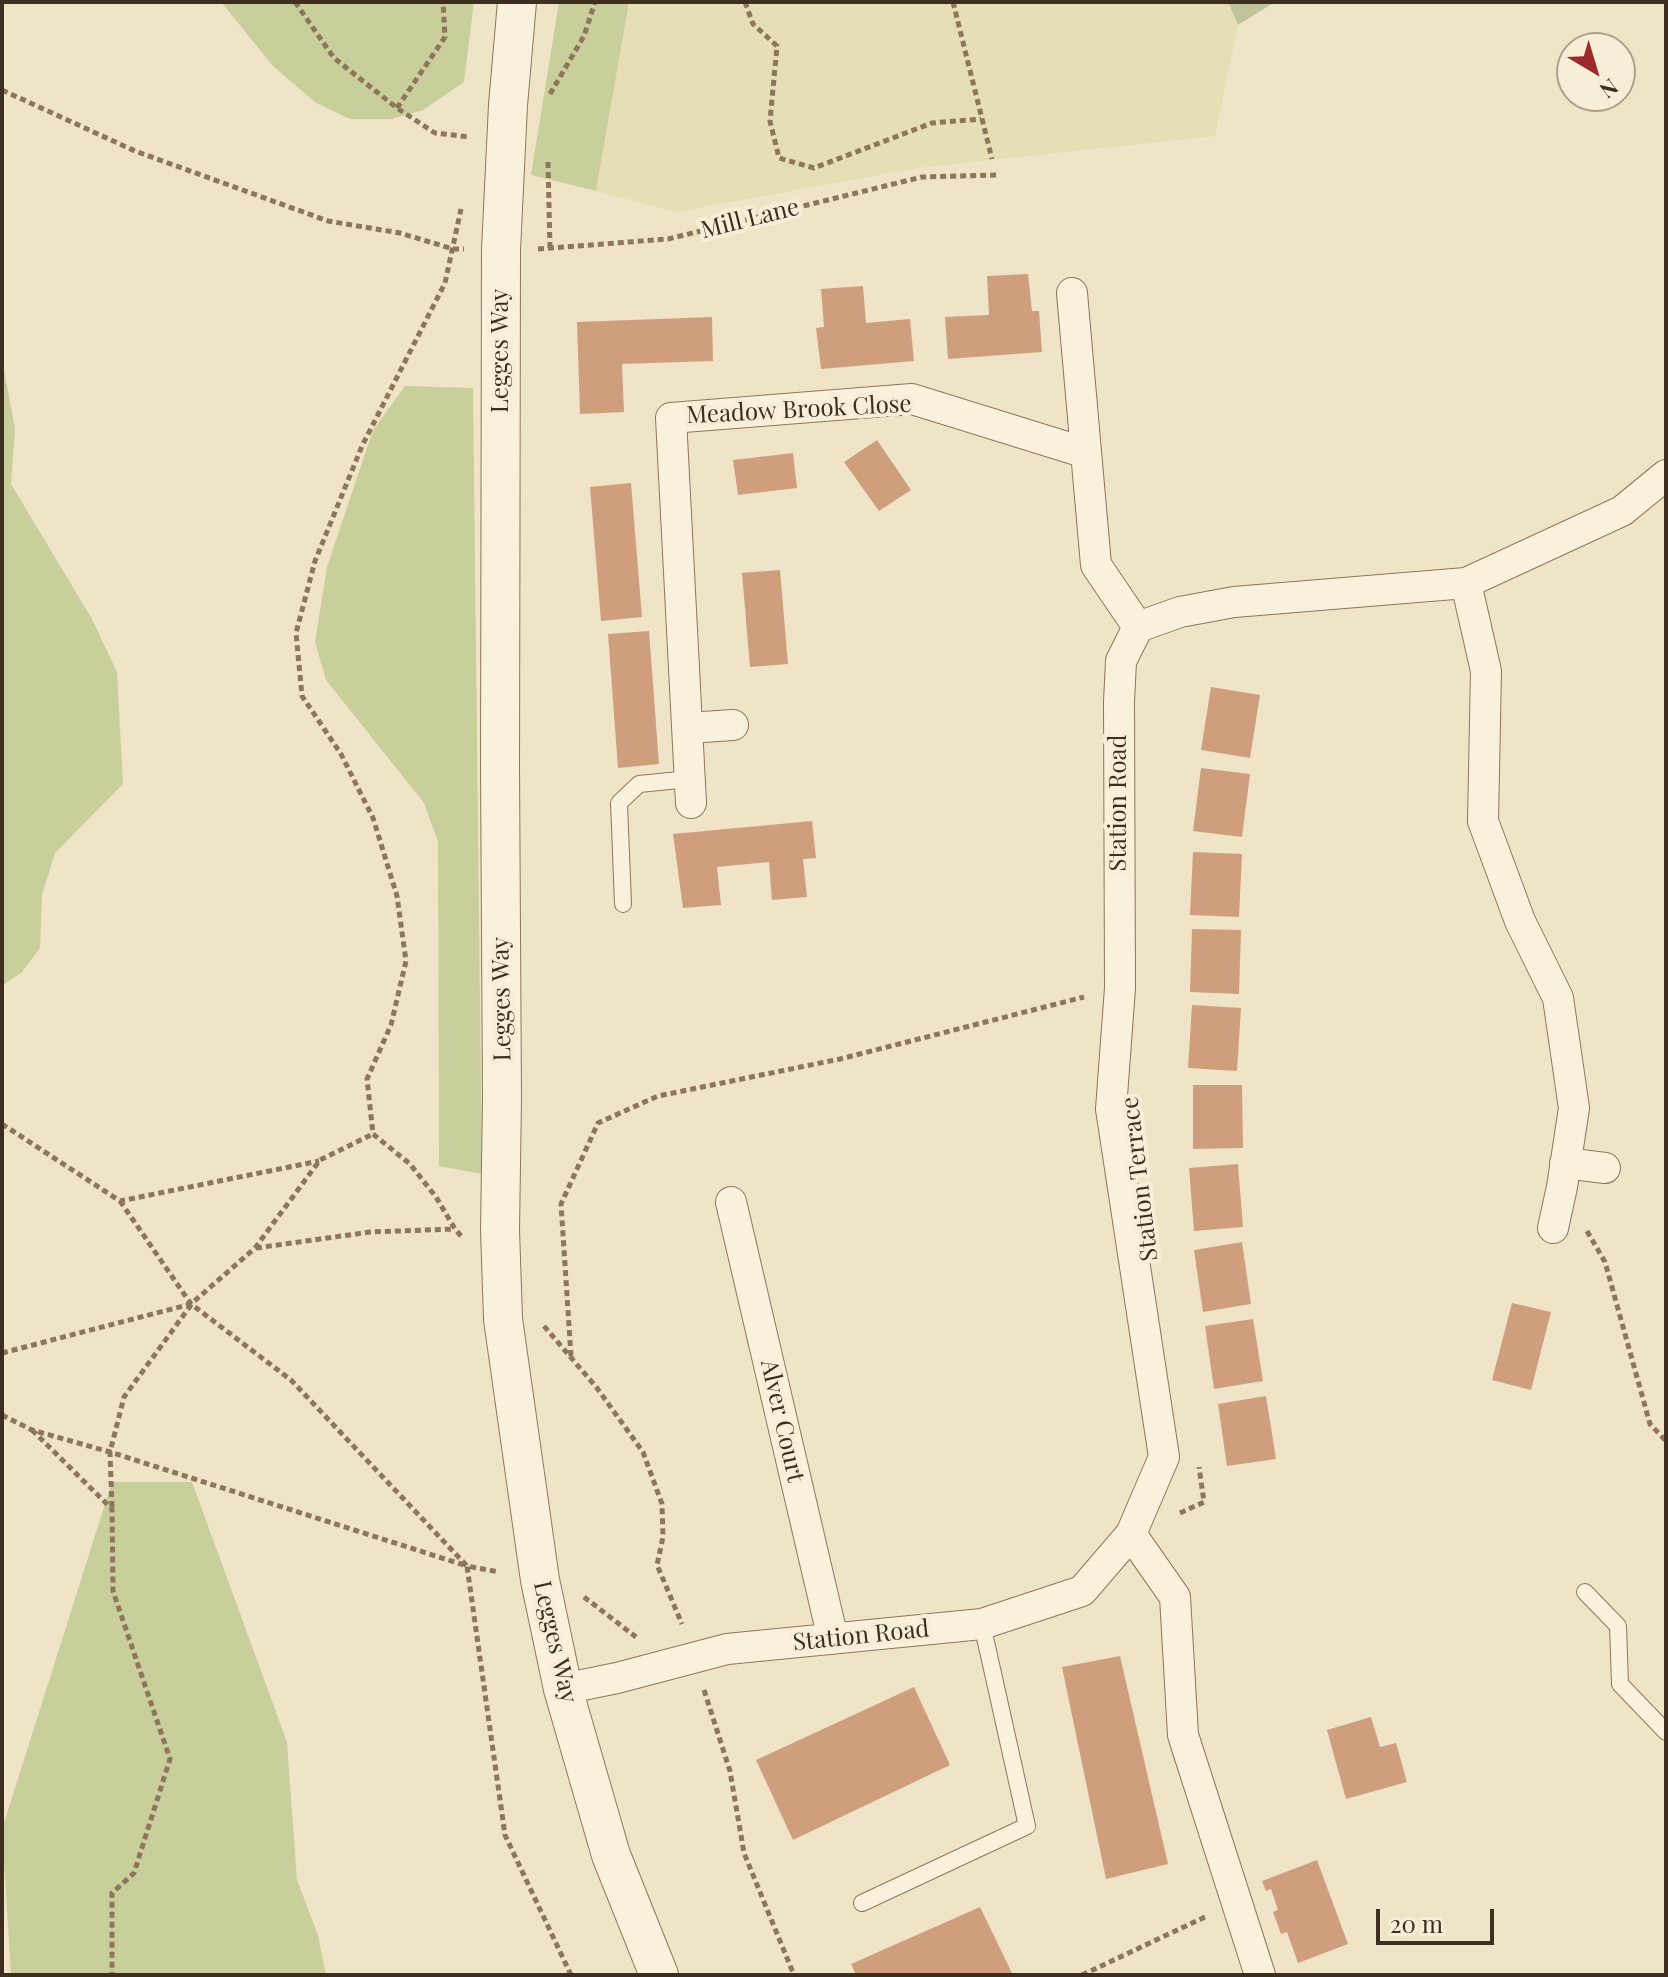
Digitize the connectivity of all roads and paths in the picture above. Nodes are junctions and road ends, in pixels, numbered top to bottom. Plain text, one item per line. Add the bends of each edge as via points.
1 (295, 2) edge
2 (443, 2) edge
3 (517, 2) edge
4 (745, 2) edge
5 (953, 2) edge
6 (2, 90) edge
7 (981, 119) junction
8 (992, 159) dead end
9 (548, 160) dead end
10 (997, 175) dead end
11 (550, 248) junction
12 (453, 249) junction
13 (501, 250) junction
14 (1072, 293) dead end
15 (1086, 453) junction
16 (1666, 475) edge
17 (1466, 583) junction
18 (1138, 627) junction
19 (733, 725) dead end
20 (688, 728) junction
21 (691, 791) joint
22 (623, 904) dead end
23 (1120, 988) junction
24 (2, 1124) edge
25 (373, 1134) junction
26 (320, 1160) junction
27 (1605, 1168) dead end
28 (1564, 1175) junction
29 (120, 1201) junction
30 (731, 1202) dead end
31 (1553, 1228) dead end
32 (455, 1229) junction
33 (469, 1244) dead end
34 (255, 1248) junction
35 (191, 1304) junction
36 (2, 1353) edge
37 (571, 1356) dead end
38 (2, 1415) edge
39 (32, 1430) junction
40 (1666, 1441) edge
41 (110, 1452) junction
42 (1197, 1457) dead end
43 (112, 1509) junction
44 (1131, 1534) junction
45 (467, 1566) junction
46 (540, 1580) junction
47 (1585, 1592) dead end
48 (982, 1624) junction
49 (833, 1639) junction
50 (673, 1663) junction
51 (563, 1689) junction
52 (1666, 1732) edge
53 (1237, 1902) junction
54 (862, 1903) dead end
55 (112, 1975) edge
56 (571, 1975) edge
57 (659, 1975) edge
58 (1082, 1975) edge
59 (1260, 1975) edge

1 - 2 path via 334,58 397,108 445,37
3 - 13 street, Legges Way
4 - 7 path via 753,24 777,46 770,121 779,158 814,168 932,123
5 - 7 path
6 - 12 path, Mill Lane via 135,151 328,221 400,233
7 - 8 path
9 - 11 path
10 - 11 path, Mill Lane via 922,177 668,239
11 - 13 path, Mill Lane
12 - 13 path, Mill Lane
12 - 25 path via 445,283 362,446 315,561 296,633 302,696 341,754 373,818 397,896 406,961 391,1025 367,1079
13 - 46 street, Legges Way via 500,1230 503,1319
14 - 15 street
15 - 18 street via 1096,565
15 - 20 street, Meadow Brook Close via 912,399 671,418
16 - 17 street via 1622,511
17 - 18 street via 1234,602
17 - 28 street via 1486,671 1483,821 1520,921 1558,998 1574,1108
18 - 23 street, Station Road via 1121,661
19 - 20 street
20 - 21 street, Meadow Brook Close
21 - 22 lane via 639,784 619,803
23 - 37 path via 840,1059 658,1096 598,1123 561,1204
23 - 44 street, Station Road via 1111,1109 1164,1457
24 - 29 path
25 - 26 path
25 - 32 path via 410,1164
26 - 29 path
26 - 34 path
27 - 28 street
28 - 31 street
28 - 40 path via 1605,1262 1650,1424
29 - 35 path
30 - 49 street, Alver Court
32 - 33 path
32 - 34 path via 370,1232
34 - 35 path
35 - 36 path
35 - 41 path via 124,1397
35 - 45 path via 291,1380
38 - 39 path
39 - 41 path
39 - 43 path
41 - 43 path
41 - 45 path
42 - 44 path via 1204,1502
43 - 55 path via 113,1591 170,1759 134,1873 112,1893
44 - 48 street, Station Road via 1082,1591
44 - 53 street via 1175,1597 1183,1735
45 - 46 path
45 - 56 path via 505,1835
46 - 50 path via 568,1584
46 - 51 street, Legges Way
47 - 52 lane via 1618,1626 1620,1684
48 - 49 street, Station Road
48 - 54 lane via 1027,1826
49 - 50 street, Station Road via 727,1649
50 - 51 street, Station Road
51 - 57 street, Legges Way via 611,1855
53 - 58 path
53 - 59 street

